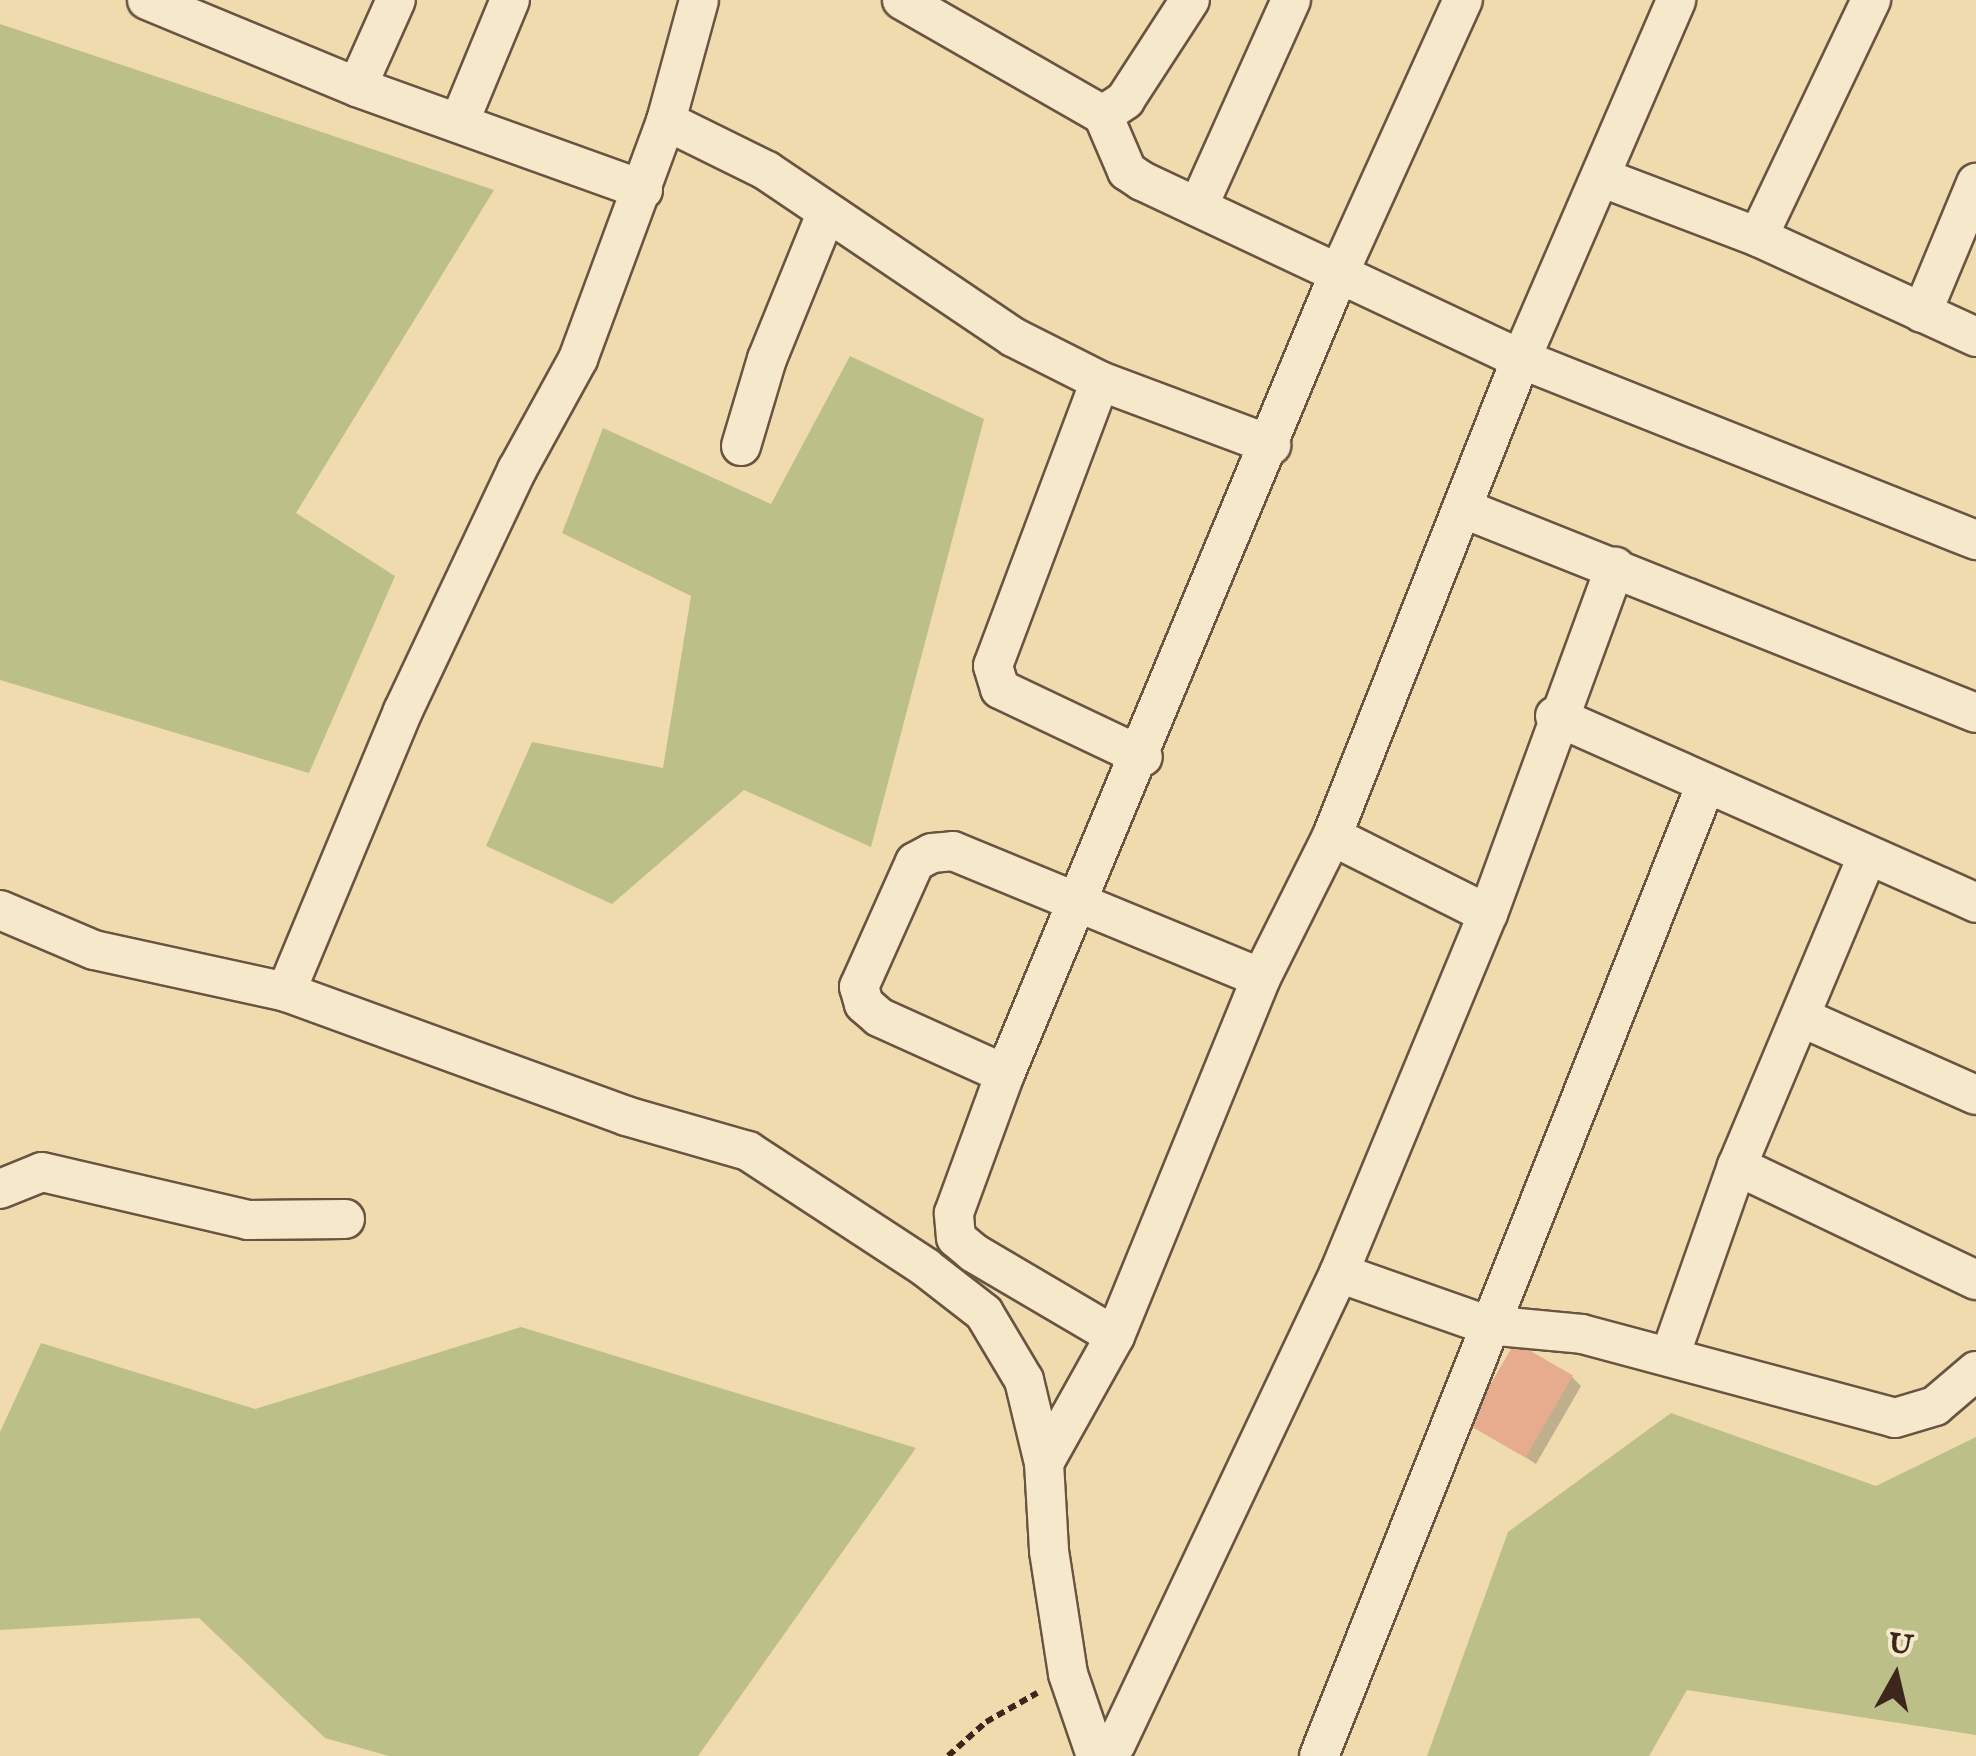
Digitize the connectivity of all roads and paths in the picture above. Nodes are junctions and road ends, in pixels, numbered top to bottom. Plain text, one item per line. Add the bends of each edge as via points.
1 (147, 0) edge
2 (396, 0) edge
3 (510, 0) edge
4 (699, 0) edge
5 (902, 0) edge
6 (1190, 0) edge
7 (1292, 0) edge
8 (1463, 0) edge
9 (1676, 0) edge
10 (1871, 0) edge
11 (194, 9) edge
12 (356, 87) junction
13 (1103, 115) junction
14 (666, 120) junction
15 (460, 123) junction
16 (1603, 178) junction
17 (1976, 183) edge
18 (643, 190) junction
19 (1198, 207) junction
20 (826, 214) junction
21 (1758, 238) junction
22 (1339, 272) junction
23 (1922, 314) junction
24 (1976, 337) edge
25 (1522, 360) junction
26 (1100, 381) junction
27 (1270, 445) junction
28 (740, 446) dead end
29 (1462, 508) junction
30 (1976, 540) edge
31 (1615, 567) junction
32 (1976, 713) edge
33 (1555, 716) junction
34 (1143, 757) junction
35 (1706, 784) junction
36 (1332, 836) junction
37 (1867, 856) junction
38 (1080, 900) junction
39 (1976, 903) edge
40 (0, 910) edge
41 (1488, 914) junction
42 (1262, 978) junction
43 (286, 992) junction
44 (1803, 1018) junction
45 (1006, 1074) junction
46 (1976, 1094) edge
47 (1737, 1166) junction
48 (0, 1189) edge
49 (345, 1219) dead end
50 (1340, 1272) junction
51 (1976, 1280) edge
52 (1487, 1326) junction
53 (1114, 1336) junction
54 (1670, 1356) junction
55 (1976, 1371) edge
56 (1044, 1463) junction
57 (1068, 1674) junction
58 (1106, 1750) edge
59 (948, 1756) edge
60 (1319, 1756) edge

1 - 11 street
2 - 12 street
3 - 15 street
4 - 14 street
5 - 13 street
6 - 13 street via 1125,100
7 - 19 street
8 - 22 street
9 - 16 street
10 - 21 street
11 - 12 street
12 - 15 street
13 - 19 street via 1127,171
14 - 18 street
14 - 20 street via 766,171
15 - 18 street
16 - 21 street
16 - 25 street
17 - 23 street
18 - 43 street via 578,359 404,711
19 - 22 street
20 - 26 street via 1013,337
20 - 28 street
21 - 23 street
22 - 25 street
22 - 27 street
23 - 24 street
25 - 29 street
25 - 30 street
26 - 27 street
26 - 34 street via 993,666 1000,689
27 - 34 street
29 - 31 street
29 - 36 street
31 - 32 street
31 - 33 street
33 - 35 street
33 - 41 street
34 - 38 street
35 - 37 street
35 - 52 street
36 - 41 street
36 - 42 street
37 - 39 street
37 - 44 street
38 - 42 street
38 - 45 street
38 - 45 street via 953,851 932,853 914,862 859,988 879,1017
40 - 43 street via 94,950
41 - 50 street
42 - 53 street
43 - 56 street via 626,1116 748,1151 984,1313 1024,1380
44 - 46 street
44 - 47 street
45 - 53 street via 954,1214 956,1238
47 - 51 street
47 - 54 street
48 - 49 street via 42,1172 248,1220
50 - 52 street
50 - 58 street
52 - 54 street via 1582,1334
52 - 60 street
53 - 56 street
54 - 55 street via 1895,1418 1934,1406
56 - 57 street
57 - 58 street
57 - 59 path via 986,1722

